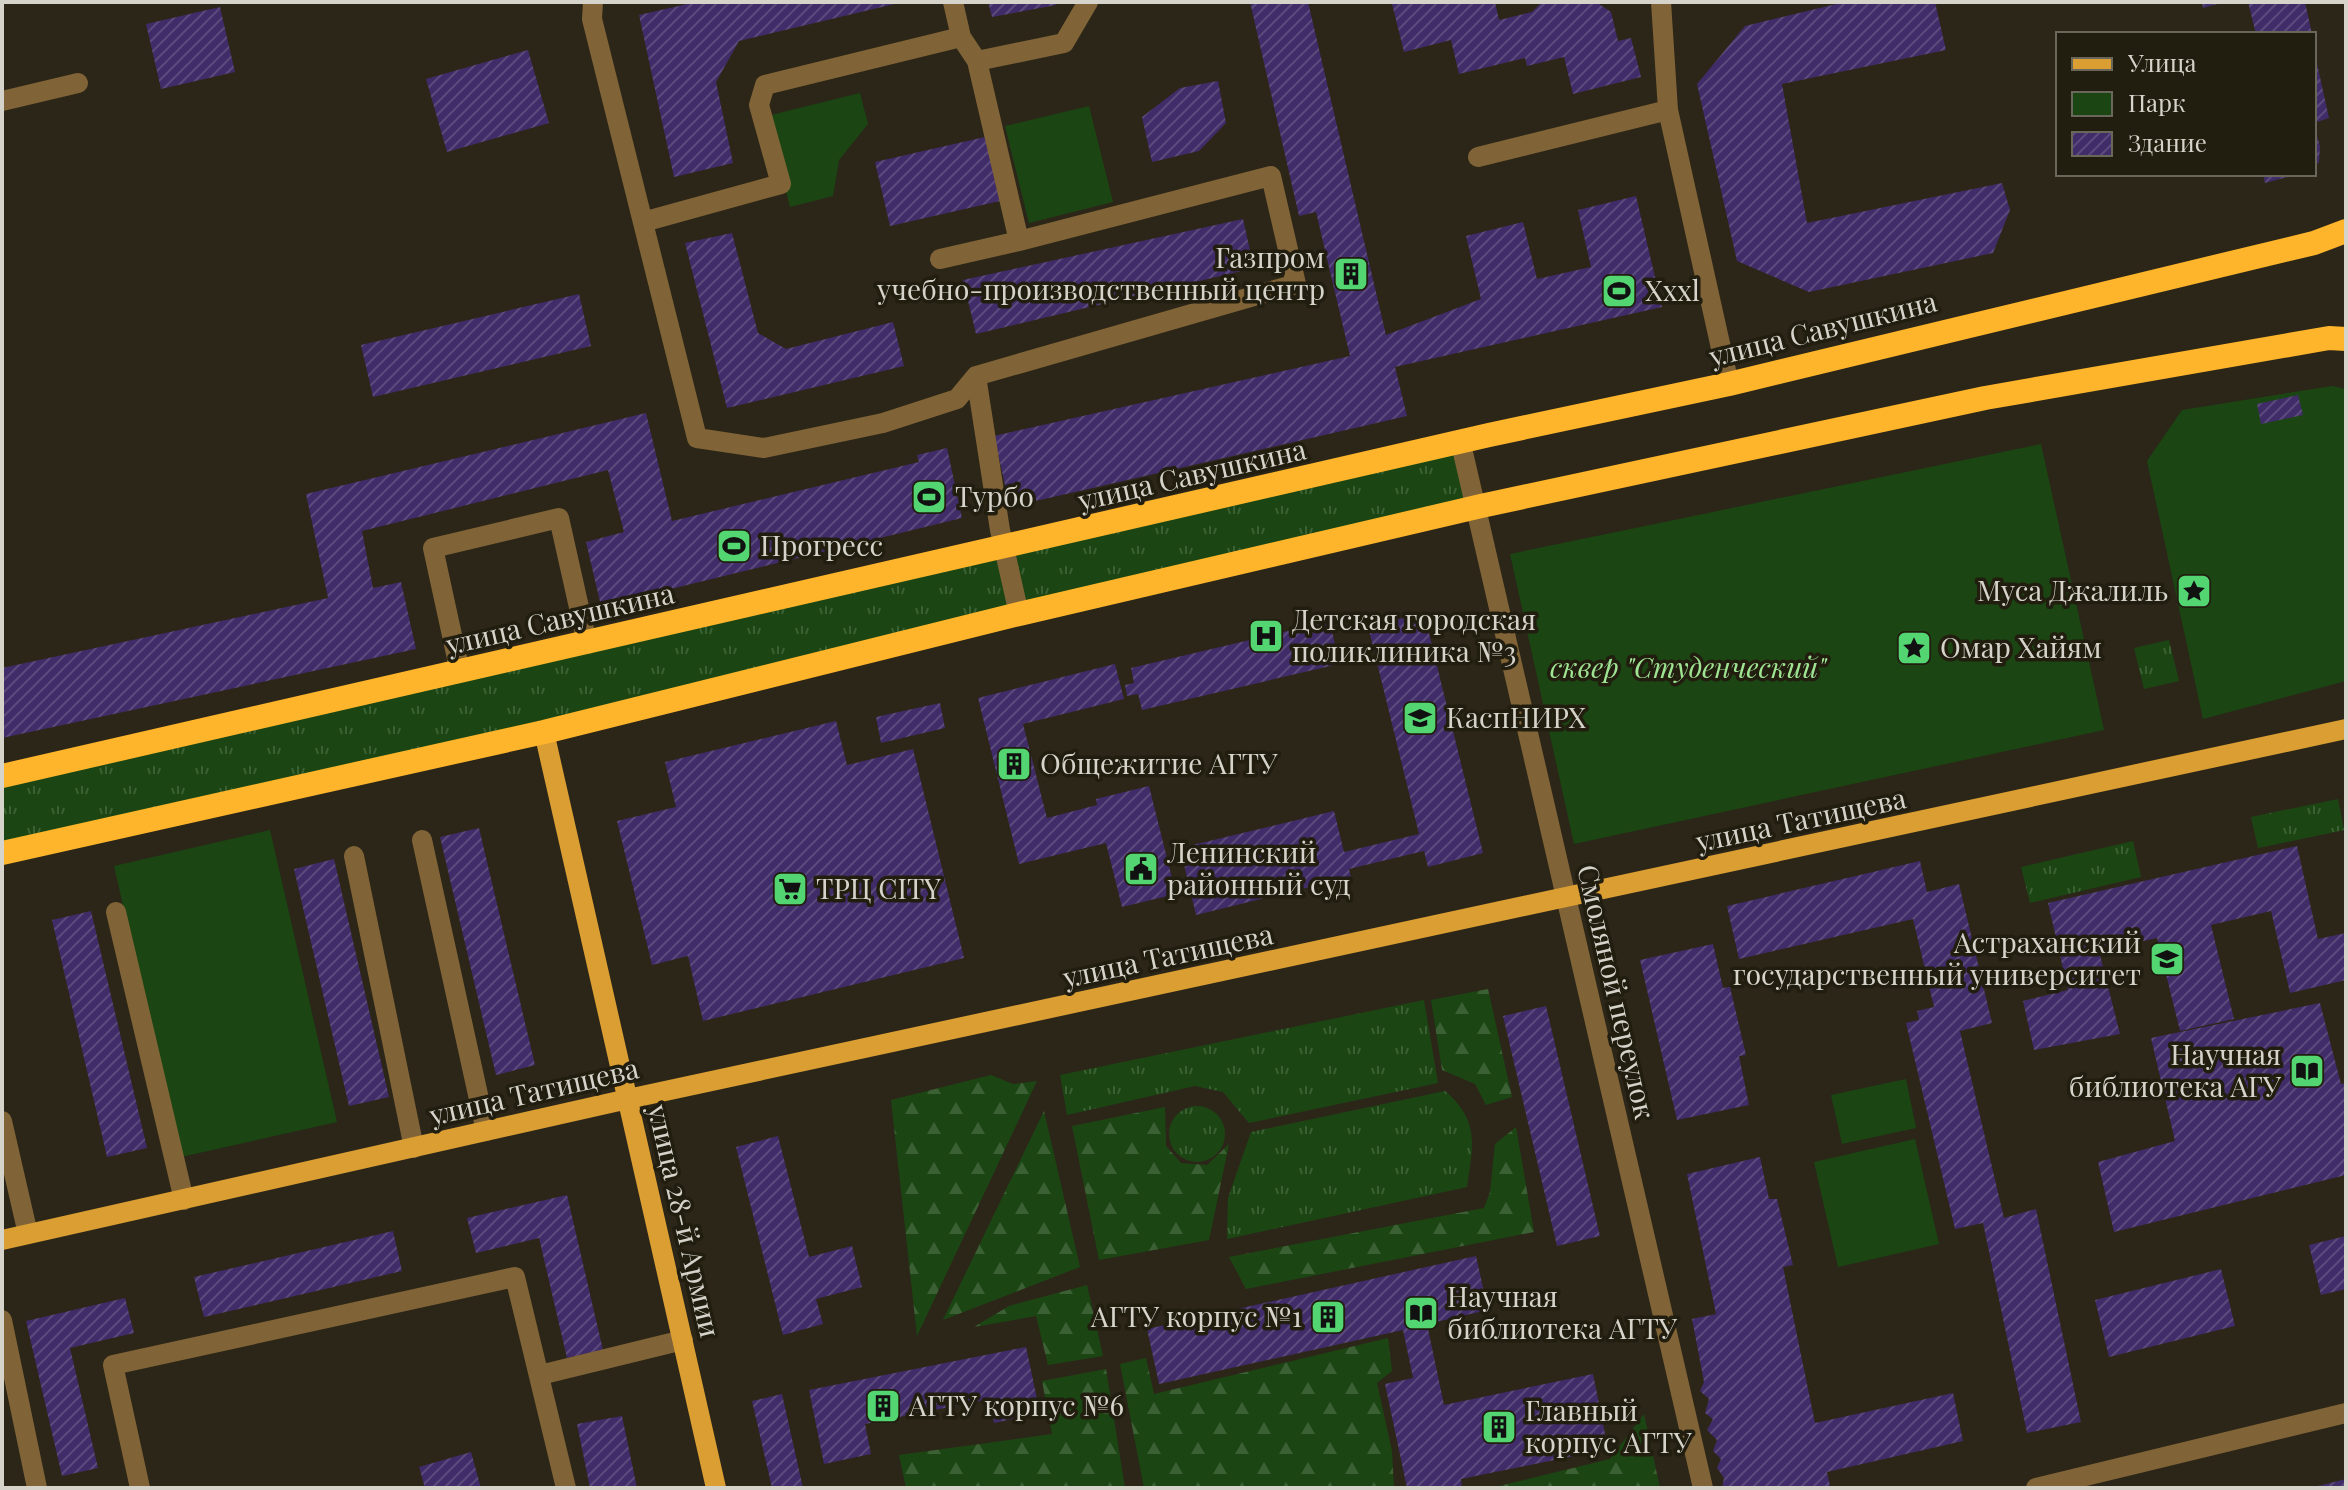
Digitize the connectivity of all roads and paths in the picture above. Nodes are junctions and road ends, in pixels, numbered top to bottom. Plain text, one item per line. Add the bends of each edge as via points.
1 (593, 2) edge
2 (953, 2) edge
3 (1088, 2) edge
4 (1661, 2) edge
5 (961, 37) junction
6 (977, 61) junction
7 (78, 83) dead end
8 (2, 101) edge
9 (1668, 110) junction
10 (1478, 157) dead end
11 (643, 222) junction
12 (2346, 231) edge
13 (1019, 241) junction
14 (940, 259) dead end
15 (2346, 339) edge
16 (976, 376) junction
17 (1729, 384) junction
18 (1461, 444) junction
19 (1474, 508) junction
20 (1004, 548) junction
21 (1019, 614) junction
22 (587, 643) junction
23 (460, 672) junction
24 (544, 732) junction
25 (2345, 732) edge
26 (2, 776) edge
27 (422, 840) dead end
28 (2, 853) edge
29 (354, 856) dead end
30 (1566, 900) junction
31 (116, 912) dead end
32 (628, 1099) junction
33 (2, 1121) edge
34 (486, 1131) junction
35 (414, 1148) junction
36 (184, 1200) junction
37 (28, 1234) junction
38 (2, 1240) edge
39 (2, 1320) edge
40 (683, 1340) junction
41 (540, 1375) junction
42 (2346, 1413) edge
43 (37, 1488) edge
44 (138, 1488) edge
45 (566, 1488) edge
46 (716, 1488) edge
47 (1703, 1488) edge
48 (2036, 1488) edge

1 - 11 street via 592,19
2 - 5 street
3 - 6 street via 1064,43
4 - 9 street
5 - 6 street
5 - 11 street via 765,85 759,105 781,184
6 - 13 street
7 - 8 street
9 - 10 street
9 - 17 street
11 - 16 street via 697,438 764,448 883,423 957,399
12 - 17 highway, улица Савушкина
13 - 14 street
13 - 16 street via 1271,176 1296,284
15 - 19 highway via 1985,398
16 - 20 street
17 - 18 highway, улица Савушкина
18 - 19 street, Смоляной переулок
18 - 20 highway, улица Савушкина
19 - 21 highway
19 - 30 street, Смоляной переулок
20 - 21 street
20 - 22 highway, улица Савушкина
21 - 24 highway
22 - 23 highway, улица Савушкина
22 - 23 street via 559,518 433,548
23 - 26 highway, улица Савушкина
24 - 28 highway
24 - 32 main road, улица 28-й Армии
25 - 30 main road, улица Татищева
27 - 34 street
29 - 35 street
30 - 32 main road, улица Татищева
30 - 47 street, Смоляной переулок
31 - 36 street
32 - 34 main road, улица Татищева
32 - 40 main road, улица 28-й Армии
33 - 37 street
34 - 35 main road, улица Татищева
35 - 36 main road, улица Татищева
36 - 37 main road, улица Татищева
37 - 38 main road, улица Татищева
39 - 43 street
40 - 41 street
40 - 46 main road, улица 28-й Армии
41 - 44 street via 515,1277 113,1365
41 - 45 street
42 - 48 street

